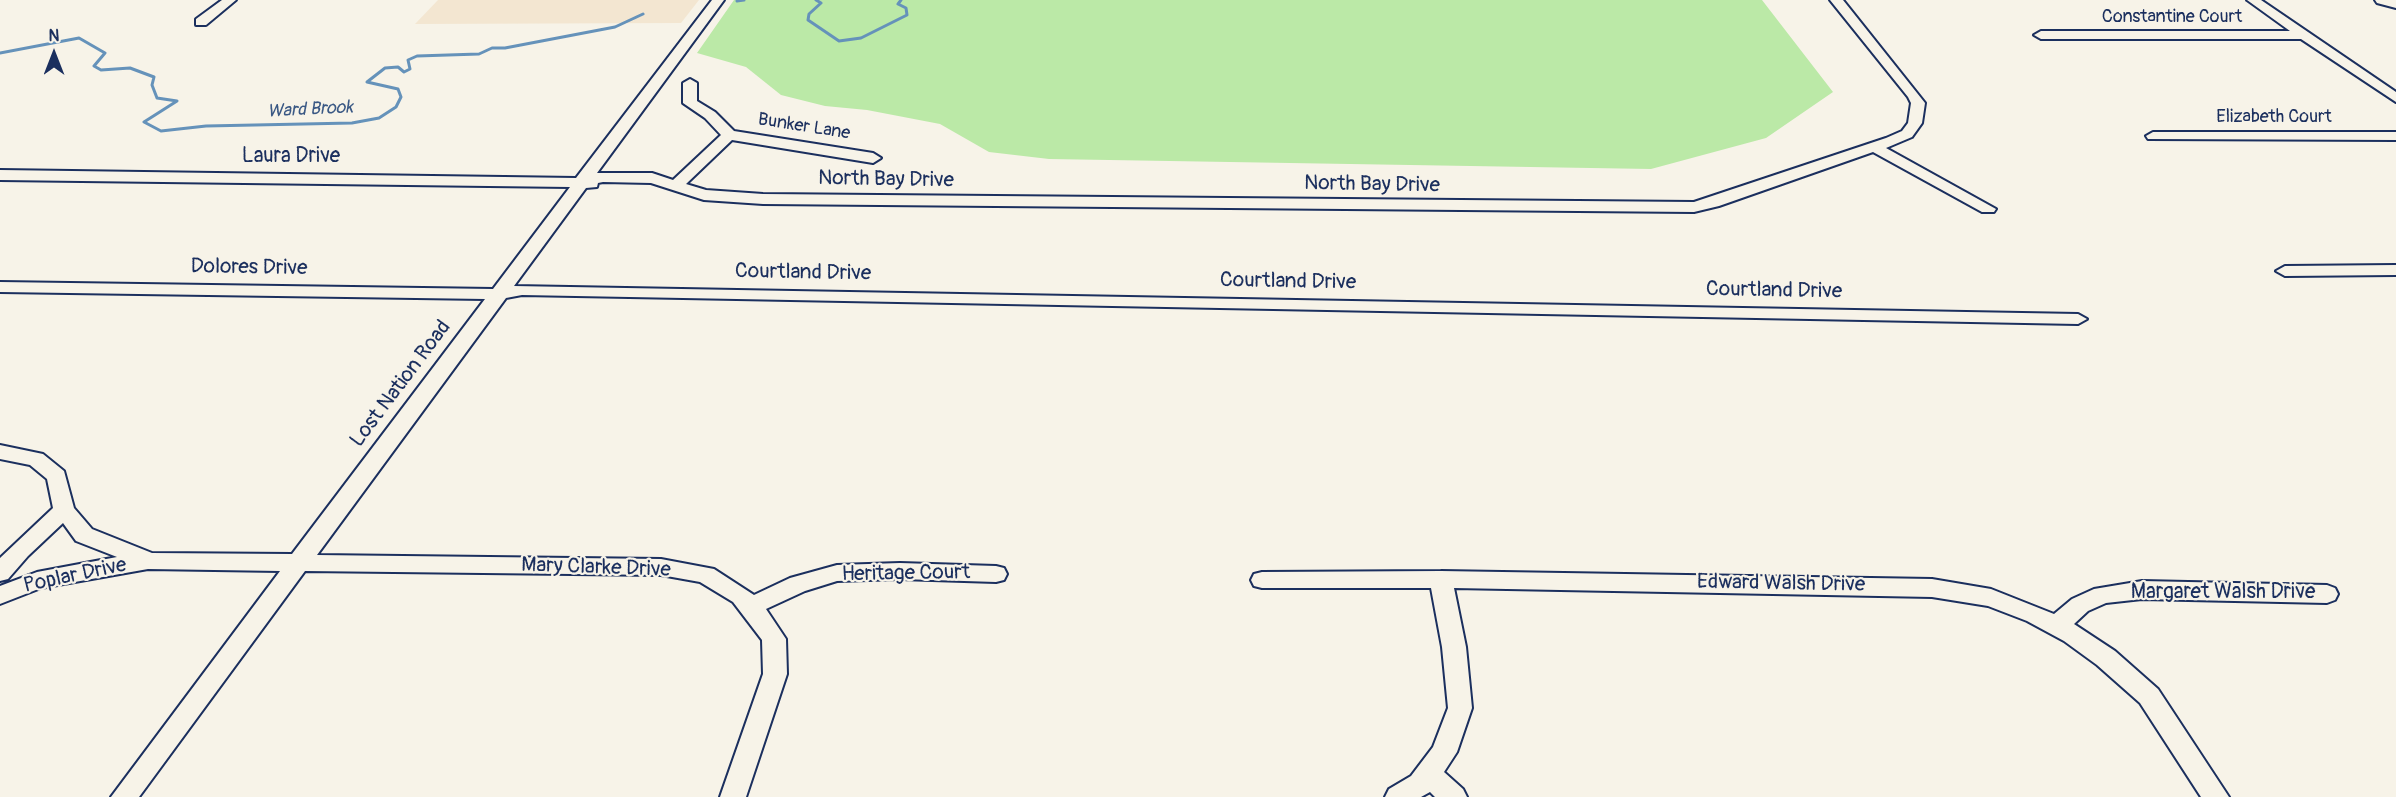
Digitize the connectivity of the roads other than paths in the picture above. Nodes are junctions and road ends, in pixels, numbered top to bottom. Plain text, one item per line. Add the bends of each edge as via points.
1 (230, 0) edge
2 (718, 0) edge
3 (1836, 0) edge
4 (2253, 0) edge
5 (2380, 0) edge
6 (2396, 4) edge
7 (201, 22) dead end
8 (2041, 35) dead end
9 (2303, 35) junction
10 (690, 83) dead end
11 (2396, 99) edge
12 (729, 135) junction
13 (2152, 136) dead end
14 (2396, 136) edge
15 (1874, 147) junction
16 (873, 158) dead end
17 (0, 175) edge
18 (582, 181) junction
19 (669, 183) junction
20 (1988, 209) dead end
21 (2396, 270) edge
22 (2285, 271) dead end
23 (0, 286) edge
24 (498, 294) junction
25 (2078, 320) dead end
26 (0, 452) edge
27 (64, 510) junction
28 (150, 561) junction
29 (297, 563) junction
30 (0, 573) edge
31 (996, 574) dead end
32 (1441, 579) junction
33 (1262, 580) dead end
34 (2327, 594) dead end
35 (0, 595) edge
36 (751, 606) junction
37 (2056, 626) junction
38 (1428, 774) junction
39 (124, 797) edge
40 (733, 797) edge
41 (1398, 797) edge
42 (1454, 797) edge
43 (2216, 797) edge

1 - 7 street
2 - 18 street, Lost Nation Road
3 - 15 street, North Bay Drive via 1918,102 1918,116 1907,134
4 - 9 street
5 - 6 street
8 - 9 street, Constantine Court
9 - 11 street
10 - 12 street, Bunker Lane via 690,103 710,115
12 - 16 street, Bunker Lane
12 - 19 street, Bunker Lane
13 - 14 street, Elizabeth Court
15 - 19 street, North Bay Drive via 1713,203 1678,208 763,199 704,195
15 - 20 street
17 - 18 street, Laura Drive
18 - 19 street, North Bay Drive via 598,185
18 - 24 street, Lost Nation Road
21 - 22 street
23 - 24 street, Dolores Drive
24 - 25 street, Courtland Drive via 522,290
24 - 29 street, Lost Nation Road
26 - 27 street via 36,459 57,476
27 - 28 street via 84,535
27 - 30 street
28 - 29 street, Mary Clarke Drive
28 - 35 street, Poplar Drive via 37,580
29 - 36 street, Mary Clarke Drive via 661,567 706,574
29 - 39 street, Lost Nation Road
31 - 36 street, Heritage Court via 837,573 798,584
32 - 33 street, Edward Walsh Drive
32 - 37 street, Edward Walsh Drive via 1932,588 1991,598
32 - 38 street via 1460,708 1444,752
34 - 37 street, Margaret Walsh Drive via 2142,590 2102,595 2080,605
36 - 40 street, Mary Clarke Drive via 774,639 775,674
37 - 43 street, Edward Walsh Drive via 2106,658 2149,696
38 - 41 street via 1420,784
38 - 42 street

